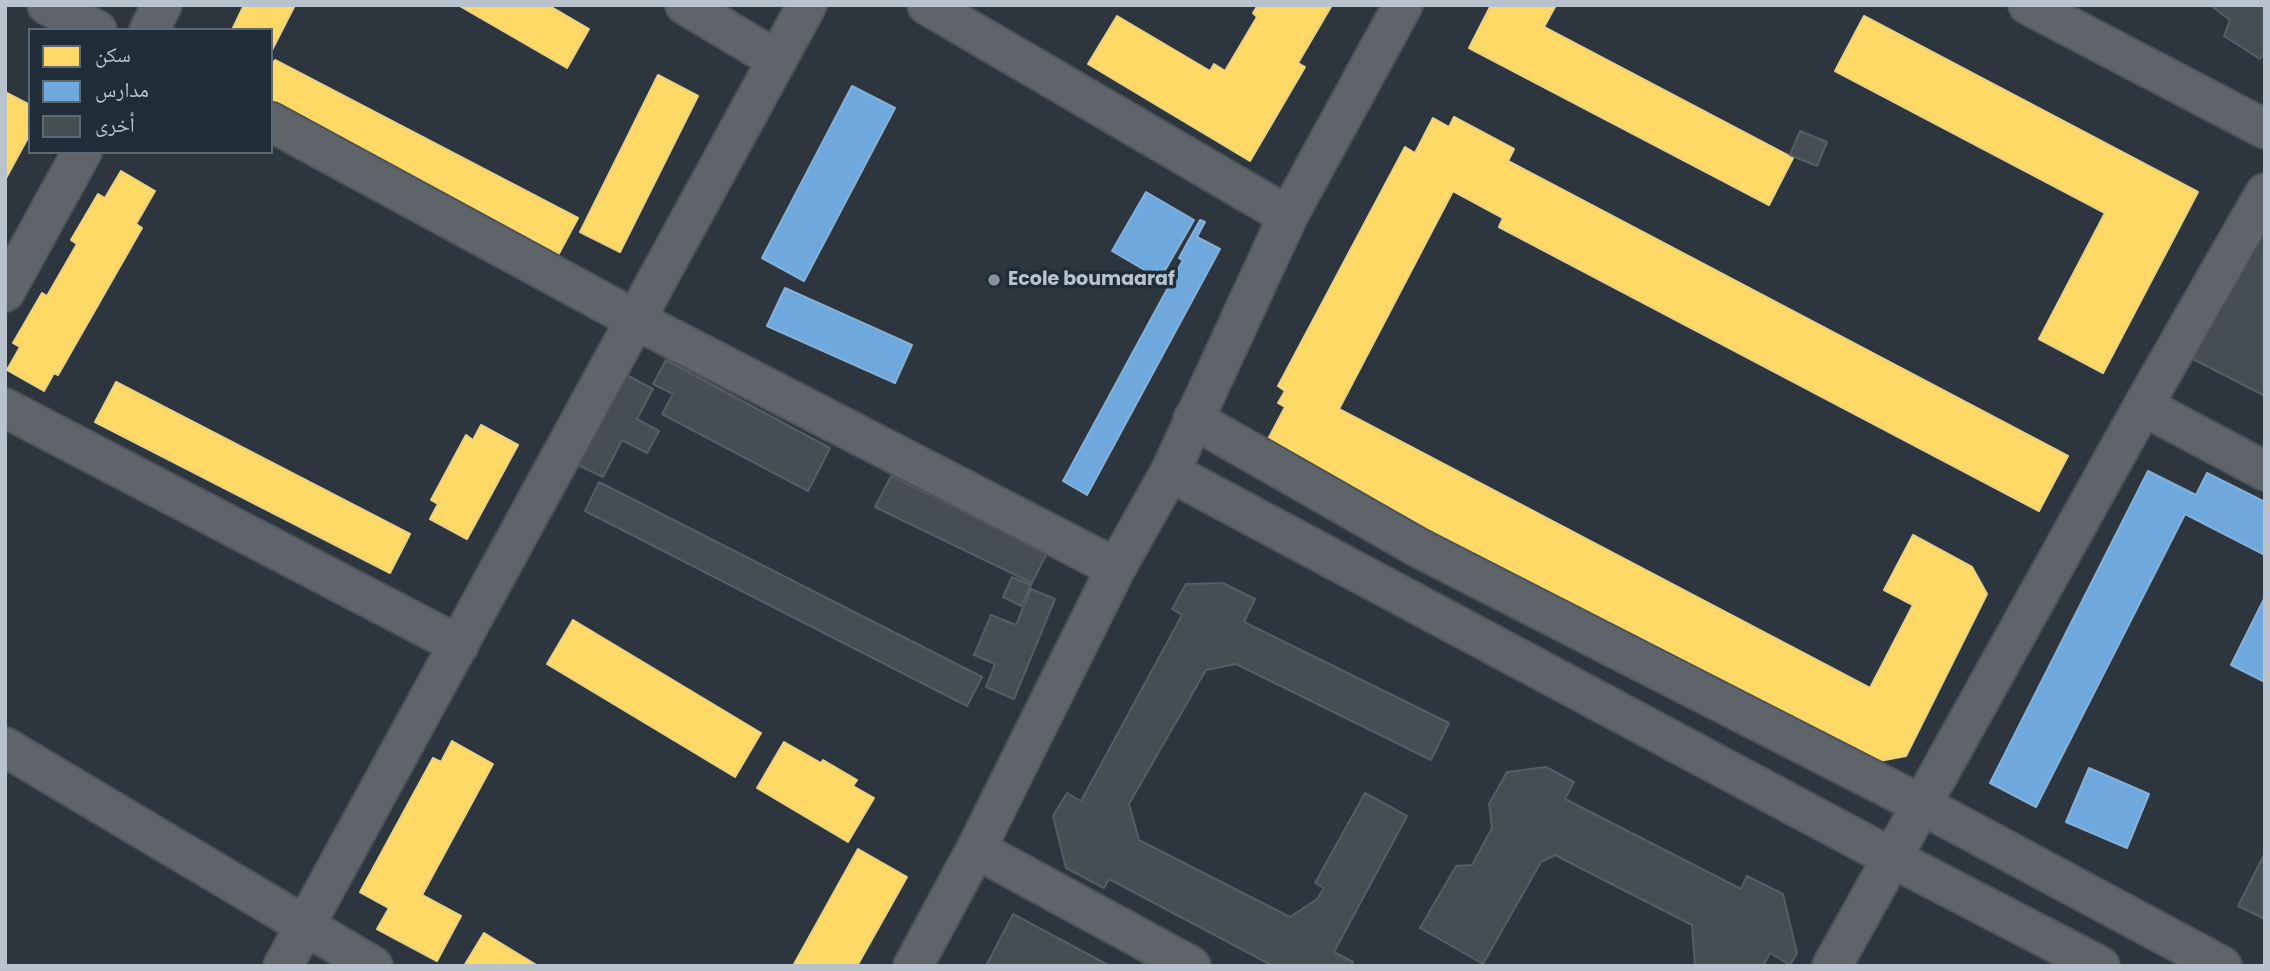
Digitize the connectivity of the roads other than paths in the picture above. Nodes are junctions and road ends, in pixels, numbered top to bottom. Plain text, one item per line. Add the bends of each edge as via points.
1 (47, 5) edge
2 (162, 5) edge
3 (685, 5) edge
4 (807, 5) edge
5 (927, 5) edge
6 (1403, 5) edge
7 (2028, 5) edge
8 (93, 28) edge
9 (150, 28) edge
10 (777, 60) junction
11 (273, 123) edge
12 (2265, 129) edge
13 (81, 154) edge
14 (2265, 193) edge
15 (1288, 216) junction
16 (5, 292) edge
17 (636, 320) junction
18 (2143, 406) junction
19 (5, 408) edge
20 (1193, 419) junction
21 (2265, 471) edge
22 (1170, 472) junction
23 (1116, 568) junction
24 (459, 645) junction
25 (5, 747) edge
26 (1922, 805) junction
27 (976, 849) junction
28 (1892, 858) junction
29 (306, 926) junction
30 (284, 966) edge
31 (373, 966) edge
32 (913, 966) edge
33 (1191, 966) edge
34 (1832, 966) edge
35 (2100, 966) edge
36 (2222, 966) edge

1 - 8 street
2 - 9 street
3 - 10 street
4 - 10 street
5 - 15 street
6 - 15 street
7 - 12 street
10 - 17 street
11 - 17 street
13 - 16 street
14 - 18 street
15 - 20 street
17 - 23 street
17 - 24 street
18 - 21 street
18 - 26 street
19 - 24 street
20 - 22 street
20 - 26 street via 1419,548
22 - 23 street
22 - 28 street
23 - 27 street
24 - 29 street
25 - 29 street
26 - 28 street
26 - 36 street
27 - 32 street
27 - 33 street
28 - 34 street
28 - 35 street
29 - 30 street
29 - 31 street

